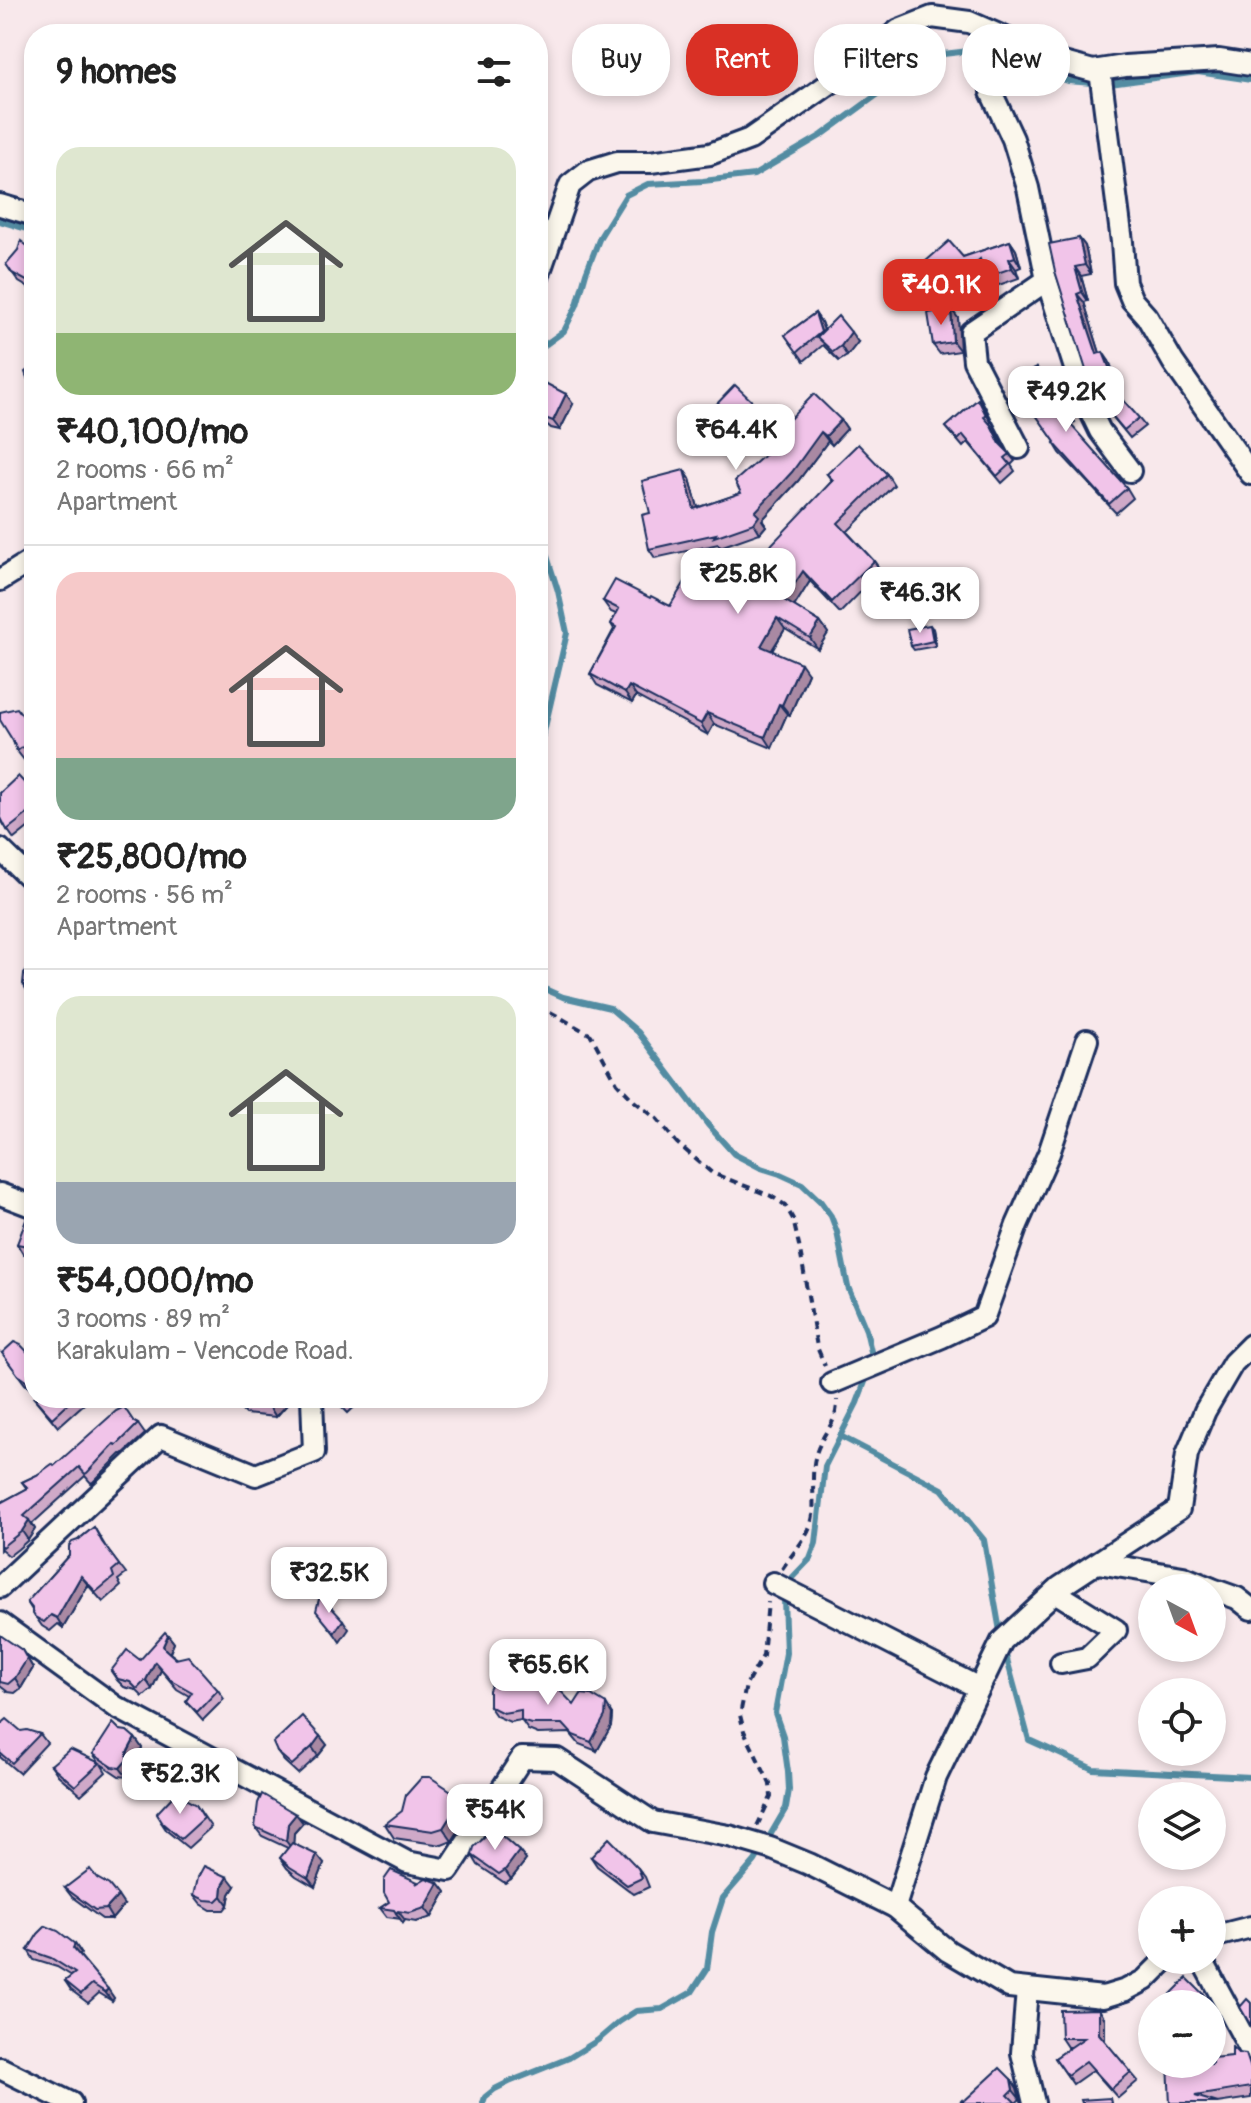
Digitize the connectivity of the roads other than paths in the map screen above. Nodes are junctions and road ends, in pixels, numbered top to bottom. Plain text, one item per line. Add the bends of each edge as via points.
1 (971, 24) edge
2 (1070, 65) edge
3 (1251, 65) edge
4 (1100, 71) junction
5 (993, 96) edge
6 (0, 205) edge
7 (24, 212) edge
8 (548, 248) edge
9 (1047, 280) junction
10 (1019, 448) dead end
11 (1130, 471) dead end
12 (1251, 474) edge
13 (24, 565) edge
14 (0, 580) edge
15 (0, 849) edge
16 (24, 872) edge
17 (1087, 1040) dead end
18 (0, 1194) edge
19 (24, 1203) edge
20 (1251, 1345) edge
21 (832, 1383) road end
22 (312, 1408) edge
23 (1098, 1563) junction
24 (1165, 1574) edge
25 (773, 1583) road end
26 (0, 1587) edge
27 (1055, 1592) junction
28 (1226, 1594) edge
29 (1251, 1609) edge
30 (0, 1623) edge
31 (1061, 1663) dead end
32 (979, 1688) junction
33 (895, 1907) junction
34 (1251, 1927) edge
35 (1226, 1933) edge
36 (1151, 1974) edge
37 (1210, 1974) edge
38 (1027, 1989) junction
39 (1251, 2051) edge
40 (0, 2068) edge
41 (71, 2103) edge
42 (1034, 2103) edge

1 - 8 street via 932,17 899,30 750,139 710,154 617,162 588,171 570,185
2 - 4 street
3 - 4 street via 1219,60
4 - 12 street via 1128,293
5 - 9 street via 1028,188
6 - 7 street
9 - 10 street via 971,332 974,361
9 - 11 street via 1085,400
13 - 14 street
15 - 16 street
17 - 21 street via 984,1317
18 - 19 street
20 - 23 street via 1233,1363 1205,1411 1187,1454 1179,1509
22 - 26 street via 314,1452 256,1475 161,1436
23 - 24 street
23 - 27 street
25 - 32 street
27 - 31 street via 1116,1630 1087,1658
27 - 32 street via 1002,1641
28 - 29 street
30 - 33 street via 116,1707 407,1862 449,1870 522,1758 557,1759 653,1822 759,1845
32 - 33 street via 936,1777
33 - 38 street via 948,1951 1009,1987
34 - 35 street
36 - 38 street via 1103,1997
37 - 39 street
38 - 42 street via 1022,2053
40 - 41 street

